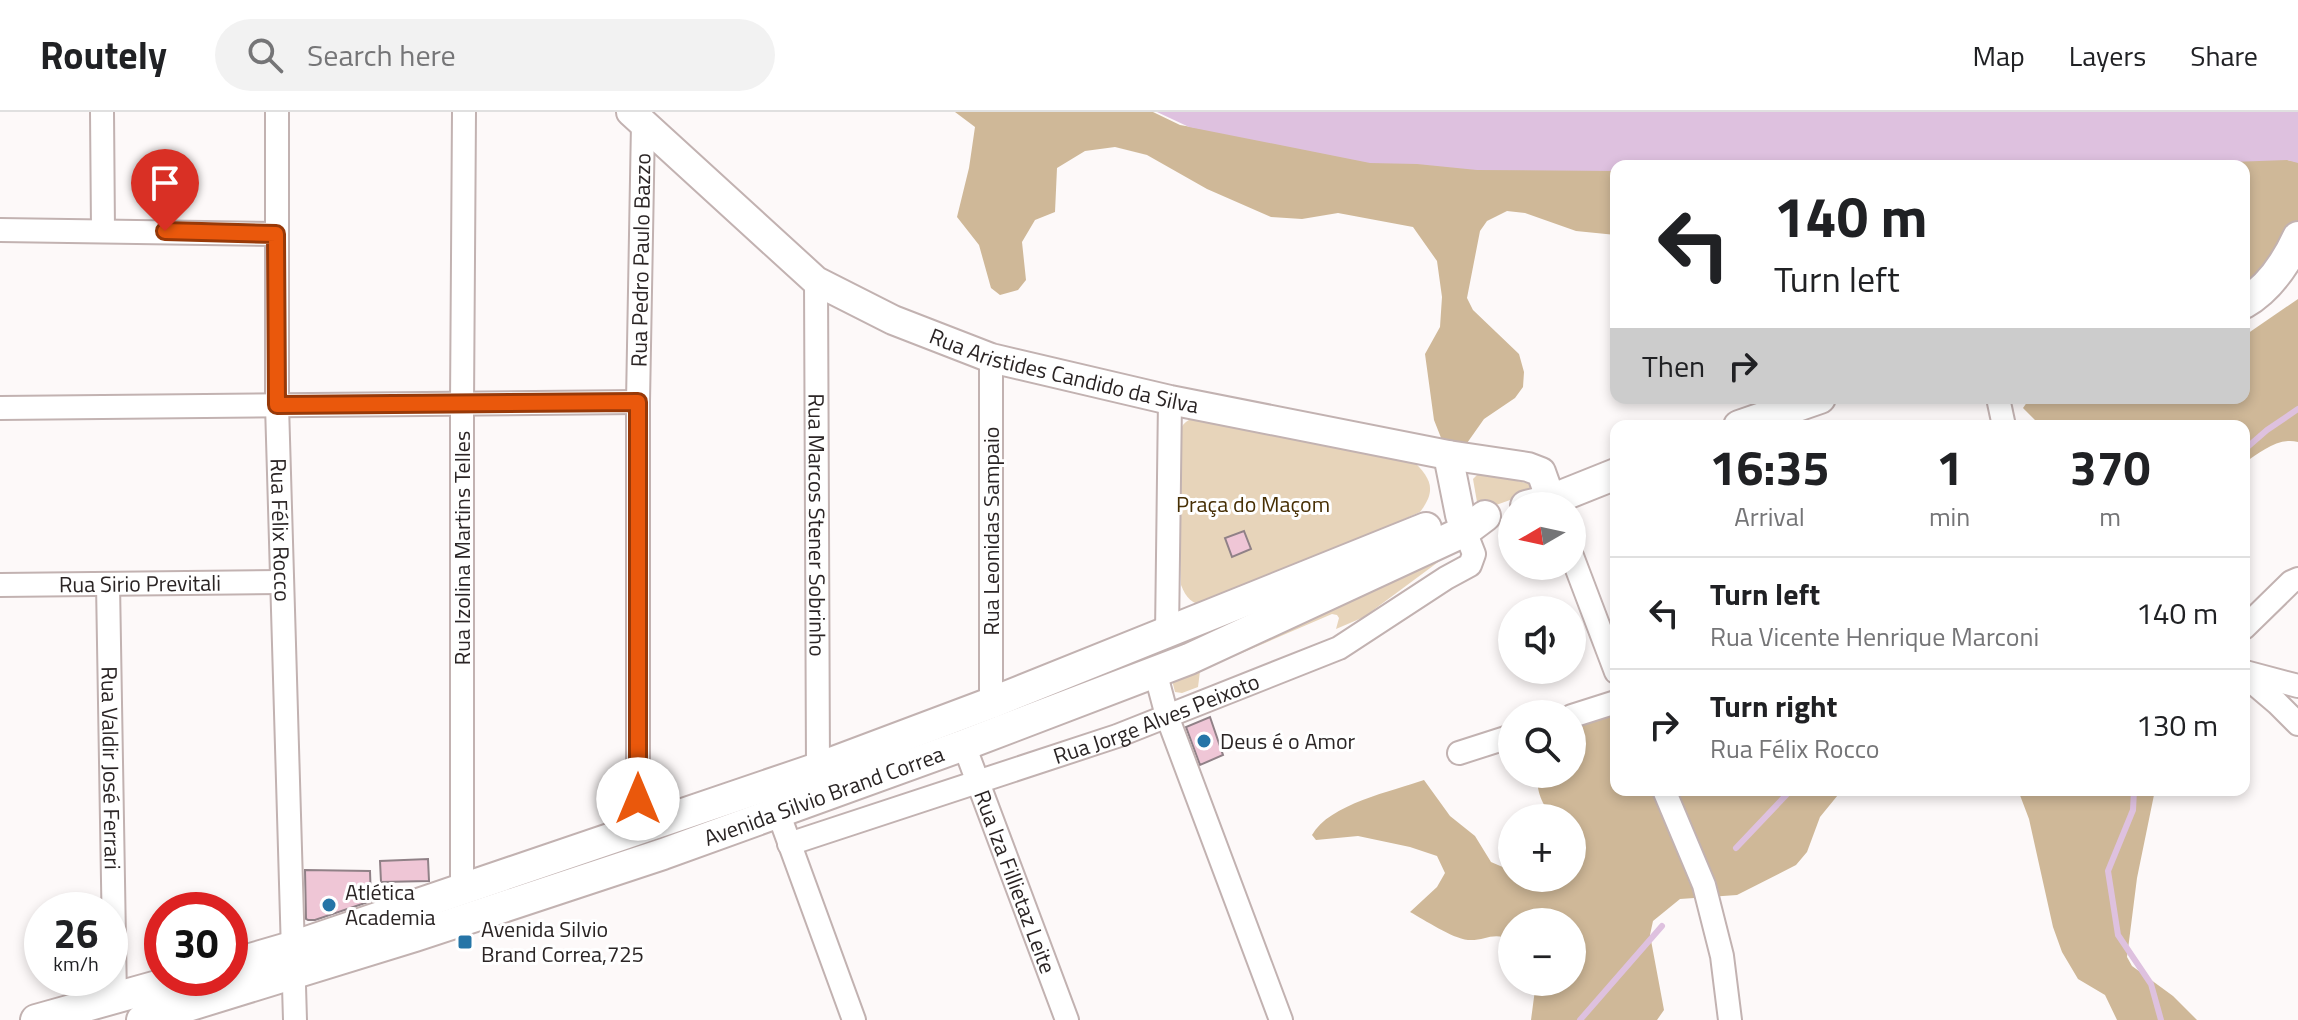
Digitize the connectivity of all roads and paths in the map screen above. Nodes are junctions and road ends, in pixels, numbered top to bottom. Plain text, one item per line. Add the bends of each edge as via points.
1 (102, 112) edge
2 (277, 112) edge
3 (464, 112) edge
4 (637, 118) edge
5 (0, 230) edge
6 (103, 230) junction
7 (276, 234) junction
8 (2298, 237) edge
9 (816, 281) junction
10 (2250, 300) edge
11 (991, 358) junction
12 (1170, 400) junction
13 (638, 402) junction
14 (462, 404) junction
15 (1803, 404) edge
16 (277, 405) junction
17 (0, 408) edge
18 (1757, 420) edge
19 (1448, 455) junction
20 (1610, 476) edge
21 (1542, 492) edge
22 (1572, 492) edge
23 (1480, 518) edge
24 (2298, 579) edge
25 (1581, 580) edge
26 (281, 582) junction
27 (108, 584) junction
28 (0, 585) edge
29 (2250, 622) edge
30 (1167, 634) junction
31 (1610, 656) edge
32 (1155, 671) junction
33 (2250, 674) edge
34 (2250, 678) edge
35 (2298, 686) edge
36 (991, 703) junction
37 (1610, 704) edge
38 (1586, 712) edge
39 (1167, 716) junction
40 (2298, 724) edge
41 (1498, 740) edge
42 (964, 745) junction
43 (1459, 753) dead end
44 (818, 768) junction
45 (978, 782) junction
46 (1667, 796) edge
47 (778, 812) junction
48 (638, 830) junction
49 (789, 844) junction
50 (462, 889) junction
51 (295, 960) junction
52 (248, 964) edge
53 (144, 990) edge
54 (115, 999) junction
55 (36, 1020) edge
56 (142, 1020) edge
57 (295, 1020) edge
58 (854, 1020) edge
59 (1067, 1020) edge
60 (1281, 1020) edge
61 (1730, 1020) edge

1 - 6 street
2 - 7 street, Rua Félix Rocco
3 - 14 street, Rua Izolina Martins Telles
4 - 9 street, Rua Aristides Candido da Silva
4 - 13 street, Rua Pedro Paulo Bazzo
5 - 6 street
6 - 7 street
7 - 16 street, Rua Félix Rocco
8 - 10 main road via 2278,273
9 - 11 street, Rua Aristides Candido da Silva via 893,320
9 - 44 street, Rua Marcos Stener Sobrinho
11 - 12 street, Rua Aristides Candido da Silva
11 - 36 street, Rua Leonidas Sampaio
12 - 19 street, Rua Aristides Candido da Silva
12 - 30 street
13 - 14 street
13 - 48 street, Rua Pedro Paulo Bazzo
14 - 16 street
14 - 50 street, Rua Izolina Martins Telles
15 - 18 main road
16 - 17 street
16 - 26 street, Rua Félix Rocco
19 - 21 street, Rua Aristides Candido da Silva via 1541,472
19 - 23 street
20 - 22 main road
23 - 30 main road, Avenida Silvio Brand Correa
23 - 32 main road, Avenida Silvio Brand Correa
23 - 39 street, Rua Jorge Alves Peixoto via 1470,565 1339,648
24 - 29 street
25 - 31 street
26 - 27 street, Rua Sirio Previtali
26 - 51 street, Rua Félix Rocco
27 - 28 street, Rua Sirio Previtali
27 - 54 street, Rua Valdir José Ferrari
30 - 36 main road, Avenida Silvio Brand Correa
32 - 39 street
32 - 42 main road, Avenida Silvio Brand Correa
33 - 35 street
34 - 40 street
36 - 44 main road, Avenida Silvio Brand Correa
37 - 38 street
39 - 45 street, Rua Jorge Alves Peixoto
39 - 60 street
41 - 43 street
42 - 45 street, Rua Iza Fillietaz Leite
42 - 47 main road, Avenida Silvio Brand Correa
44 - 48 main road, Avenida Silvio Brand Correa
45 - 49 street, Rua Jorge Alves Peixoto
45 - 59 street, Rua Iza Fillietaz Leite
46 - 61 street via 1704,885 1722,956
47 - 49 street
47 - 51 main road, Avenida Silvio Brand Correa via 663,854
48 - 50 main road, Avenida Silvio Brand Correa
49 - 58 street
50 - 51 main road, Avenida Silvio Brand Correa
51 - 52 main road, Avenida Silvio Brand Correa
51 - 56 main road, Avenida Silvio Brand Correa
51 - 57 street, Rua Félix Rocco
53 - 54 main road
54 - 55 main road

